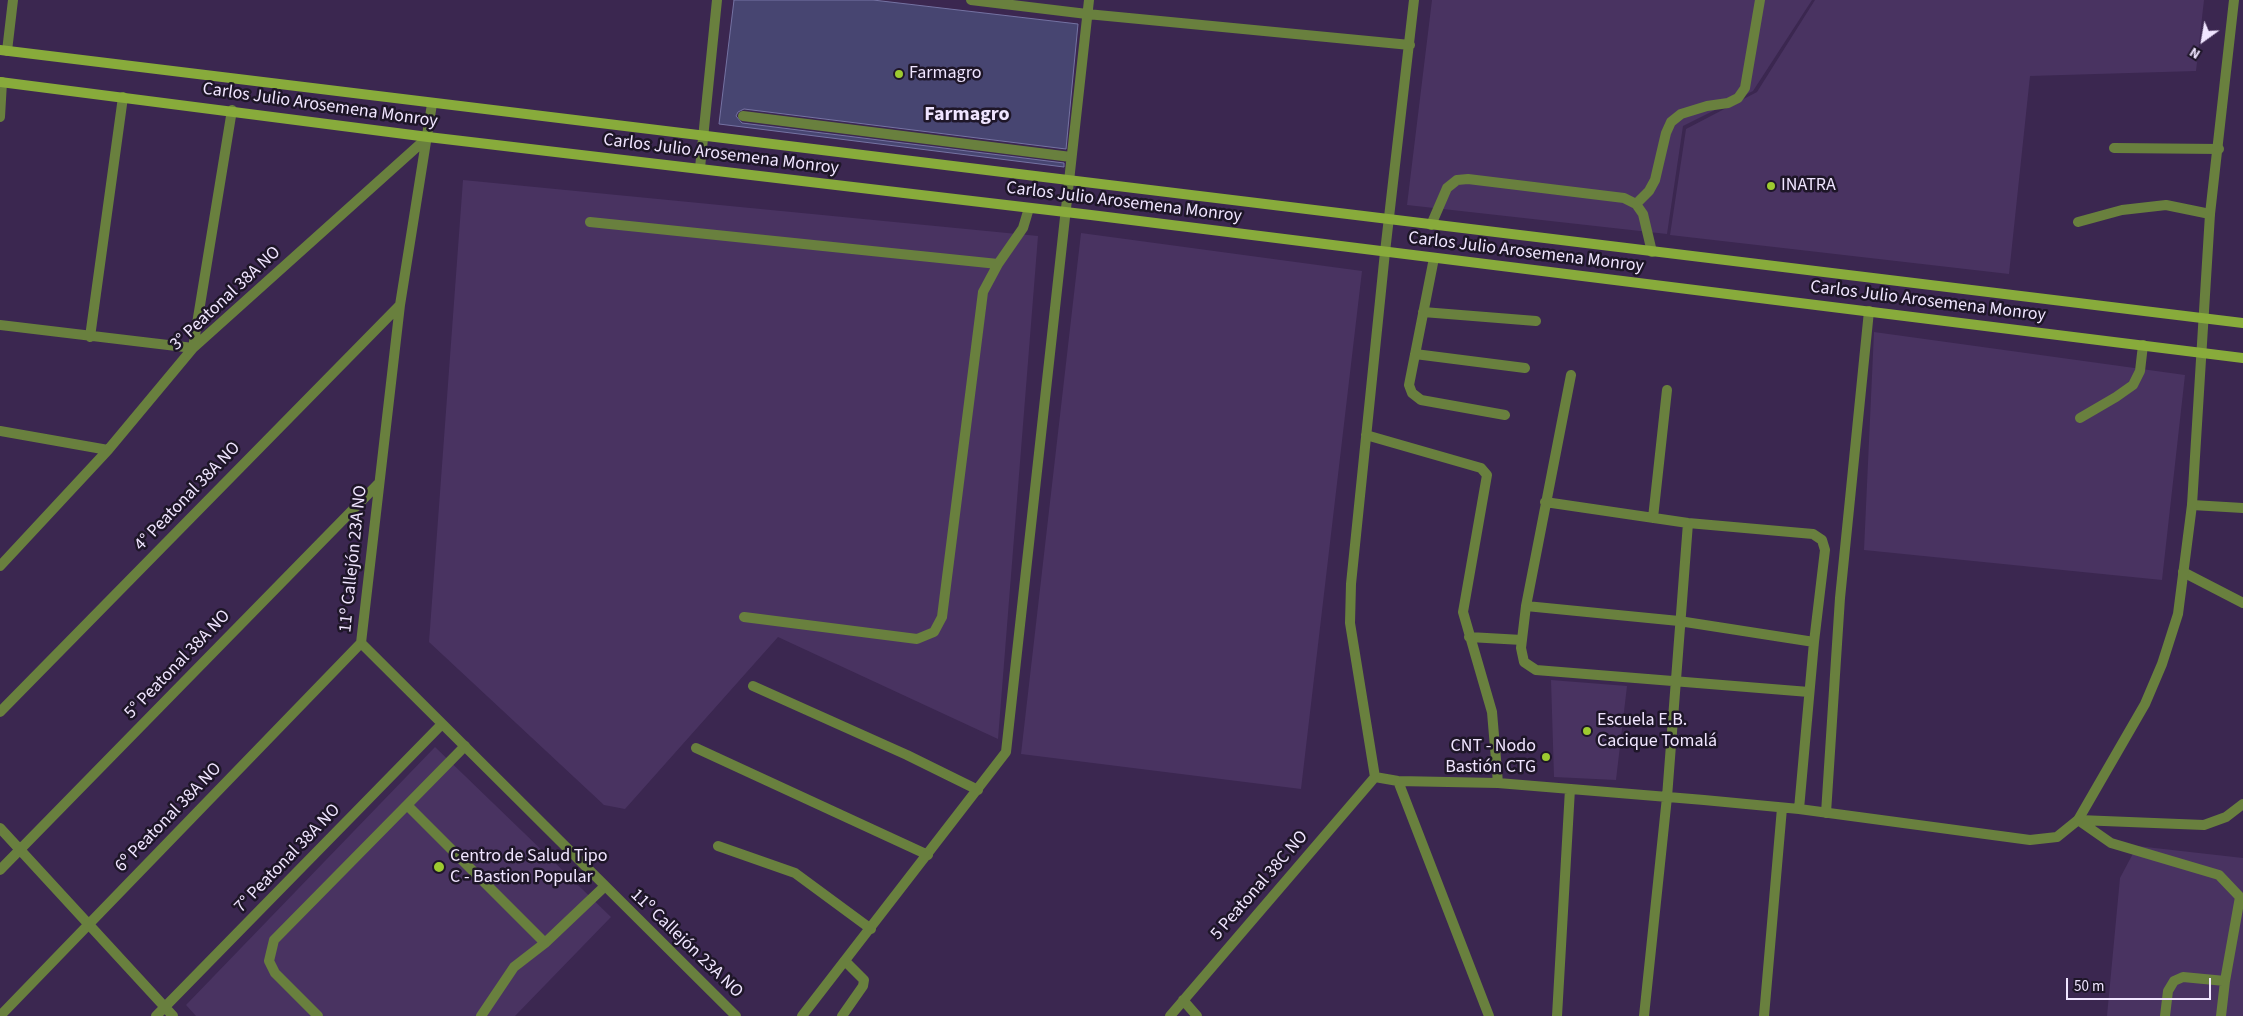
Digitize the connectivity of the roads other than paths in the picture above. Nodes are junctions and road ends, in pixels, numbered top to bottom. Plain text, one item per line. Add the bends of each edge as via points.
1 (13, 0) edge
2 (717, 0) edge
3 (971, 0) edge
4 (1089, 0) edge
5 (1414, 0) edge
6 (1760, 0) edge
7 (2234, 0) edge
8 (1087, 14) junction
9 (1410, 45) junction
10 (4, 50) edge
11 (1, 82) edge
12 (123, 97) junction
13 (432, 104) junction
14 (232, 110) junction
15 (743, 116) dead end
16 (0, 117) edge
17 (703, 136) junction
18 (428, 137) junction
19 (2114, 148) dead end
20 (2219, 149) junction
21 (1071, 158) junction
22 (700, 168) junction
23 (1069, 181) junction
24 (1636, 204) junction
25 (1029, 208) junction
26 (1066, 213) junction
27 (2210, 214) junction
28 (1389, 220) junction
29 (590, 222) dead end
30 (2078, 222) dead end
31 (1431, 225) junction
32 (1385, 252) junction
33 (1652, 252) junction
34 (1434, 258) junction
35 (998, 264) junction
36 (400, 305) junction
37 (1869, 311) junction
38 (1423, 312) junction
39 (2204, 318) junction
40 (1536, 321) dead end
41 (2243, 323) edge
42 (0, 325) edge
43 (90, 337) junction
44 (2143, 345) junction
45 (193, 348) junction
46 (1415, 354) junction
47 (2202, 354) junction
48 (2243, 358) edge
49 (1525, 368) dead end
50 (1571, 375) dead end
51 (1666, 390) dead end
52 (1505, 415) dead end
53 (2080, 418) dead end
54 (0, 431) edge
55 (1366, 435) junction
56 (108, 450) junction
57 (379, 483) junction
58 (1545, 502) junction
59 (2192, 505) junction
60 (2243, 508) edge
61 (1653, 518) junction
62 (1688, 523) junction
63 (0, 566) edge
64 (2183, 572) junction
65 (2243, 603) edge
66 (1526, 606) junction
67 (744, 617) dead end
68 (1679, 621) junction
69 (1469, 637) junction
70 (1522, 640) junction
71 (1814, 642) junction
72 (361, 643) junction
73 (1674, 682) junction
74 (753, 686) dead end
75 (1809, 692) junction
76 (0, 712) edge
77 (442, 724) junction
78 (465, 746) junction
79 (696, 748) dead end
80 (1375, 777) junction
81 (1398, 781) junction
82 (1498, 783) junction
83 (1570, 789) junction
84 (978, 790) junction
85 (1668, 797) junction
86 (2243, 804) edge
87 (408, 805) junction
88 (1782, 808) junction
89 (1799, 809) junction
90 (1826, 813) junction
91 (2078, 820) junction
92 (0, 828) edge
93 (718, 846) dead end
94 (20, 850) junction
95 (928, 855) junction
96 (0, 870) edge
97 (604, 887) junction
98 (2242, 897) edge
99 (88, 924) junction
100 (871, 929) junction
101 (545, 943) junction
102 (845, 961) junction
103 (2225, 981) junction
104 (1183, 1000) junction
105 (164, 1007) junction
106 (0, 1016) edge
107 (156, 1016) edge
108 (173, 1016) edge
109 (318, 1016) edge
110 (481, 1016) edge
111 (736, 1016) edge
112 (802, 1016) edge
113 (842, 1016) edge
114 (1170, 1016) edge
115 (1197, 1016) edge
116 (1489, 1016) edge
117 (1557, 1016) edge
118 (1644, 1016) edge
119 (1764, 1016) edge
120 (2164, 1016) edge
121 (2221, 1016) edge

1 - 10 street
2 - 17 street
3 - 8 street
4 - 8 street
5 - 9 street
6 - 24 street via 1745,88 1738,98 1728,103 1680,114 1671,122 1655,180
7 - 20 street
8 - 9 street
8 - 21 street
9 - 28 street
10 - 13 main road, Carlos Julio Arosemena Monroy
11 - 12 main road, Carlos Julio Arosemena Monroy
11 - 16 street
12 - 14 main road, Carlos Julio Arosemena Monroy
12 - 43 street
13 - 17 main road, Carlos Julio Arosemena Monroy
13 - 18 street, 11º Callejón 23A NO
14 - 18 main road, Carlos Julio Arosemena Monroy
14 - 45 street
15 - 21 street
17 - 22 street
17 - 23 main road, Carlos Julio Arosemena Monroy
18 - 22 main road, Carlos Julio Arosemena Monroy
18 - 36 street, 11º Callejón 23A NO
18 - 45 street, 3° Peatonal 38A NO
19 - 20 street
20 - 27 street
21 - 23 street
22 - 25 main road, Carlos Julio Arosemena Monroy
23 - 26 street
23 - 28 main road, Carlos Julio Arosemena Monroy
24 - 31 street via 1624,198 1457,180 1448,188
24 - 33 street via 1643,214
25 - 26 main road, Carlos Julio Arosemena Monroy
25 - 35 street via 1023,228
26 - 32 main road, Carlos Julio Arosemena Monroy
26 - 84 street via 1006,752
27 - 30 street via 2166,205 2122,210
27 - 39 street
28 - 31 main road, Carlos Julio Arosemena Monroy
28 - 32 street
29 - 35 street
31 - 33 main road, Carlos Julio Arosemena Monroy
32 - 34 main road, Carlos Julio Arosemena Monroy
32 - 55 street
33 - 39 main road, Carlos Julio Arosemena Monroy
34 - 37 main road, Carlos Julio Arosemena Monroy
34 - 38 street
35 - 67 street via 983,292 942,617 934,632 917,639
36 - 57 street, 11º Callejón 23A NO
36 - 76 street, 4° Peatonal 38A NO
37 - 44 main road, Carlos Julio Arosemena Monroy
37 - 90 street via 1840,598
38 - 40 street
38 - 46 street
39 - 41 main road, Carlos Julio Arosemena Monroy
39 - 47 street
42 - 43 street
43 - 45 street
44 - 47 main road, Carlos Julio Arosemena Monroy
44 - 53 street via 2140,371 2133,385
45 - 56 street, 3° Peatonal 38A NO
46 - 49 street
46 - 52 street via 1409,385 1412,393 1421,400
47 - 48 main road, Carlos Julio Arosemena Monroy
47 - 59 street
50 - 58 street
51 - 61 street
54 - 56 street
55 - 69 street via 1484,470 1487,478 1463,612
55 - 80 street via 1350,584 1350,623
56 - 63 street, 3° Peatonal 38A NO
57 - 72 street, 11º Callejón 23A NO
57 - 94 street, 5° Peatonal 38A NO
58 - 61 street
58 - 66 street
59 - 60 street
59 - 64 street
61 - 62 street
62 - 68 street
62 - 71 street via 1813,534 1822,540 1825,550
64 - 65 street
64 - 91 street via 2178,614 2162,664 2145,704
66 - 68 street
66 - 70 street
68 - 71 street
68 - 73 street
69 - 70 street
69 - 82 street via 1492,712
70 - 73 street via 1524,662 1536,670
71 - 75 street
72 - 77 street, 11º Callejón 23A NO
72 - 99 street, 6º Peatonal 38A NO
73 - 75 street
73 - 85 street
74 - 84 street
75 - 89 street
77 - 78 street, 11º Callejón 23A NO
77 - 105 street, 7° Peatonal 38A NO
78 - 87 street
78 - 97 street, 11º Callejón 23A NO
79 - 95 street
80 - 81 street
80 - 104 street, 5 Peatonal 38C NO
81 - 82 street
81 - 116 street
82 - 83 street
83 - 85 street
83 - 117 street
84 - 95 street
85 - 88 street
85 - 118 street
86 - 91 street via 2226,817 2204,825
87 - 101 street
87 - 109 street via 274,940 269,961 275,973
88 - 89 street
88 - 119 street
89 - 90 street
90 - 91 street via 2030,840 2057,837
91 - 98 street via 2111,843 2218,875
92 - 94 street
93 - 100 street via 796,873
94 - 96 street, 5° Peatonal 38A NO
94 - 99 street
95 - 100 street
97 - 101 street
97 - 111 street, 11º Callejón 23A NO
98 - 103 street
99 - 105 street
99 - 106 street, 6º Peatonal 38A NO
100 - 102 street
101 - 110 street via 514,967
102 - 112 street
102 - 113 street via 864,980 864,986
103 - 120 street via 2183,978 2174,981 2168,991
103 - 121 street
104 - 114 street, 5 Peatonal 38C NO
104 - 115 street
105 - 107 street, 7° Peatonal 38A NO
105 - 108 street

